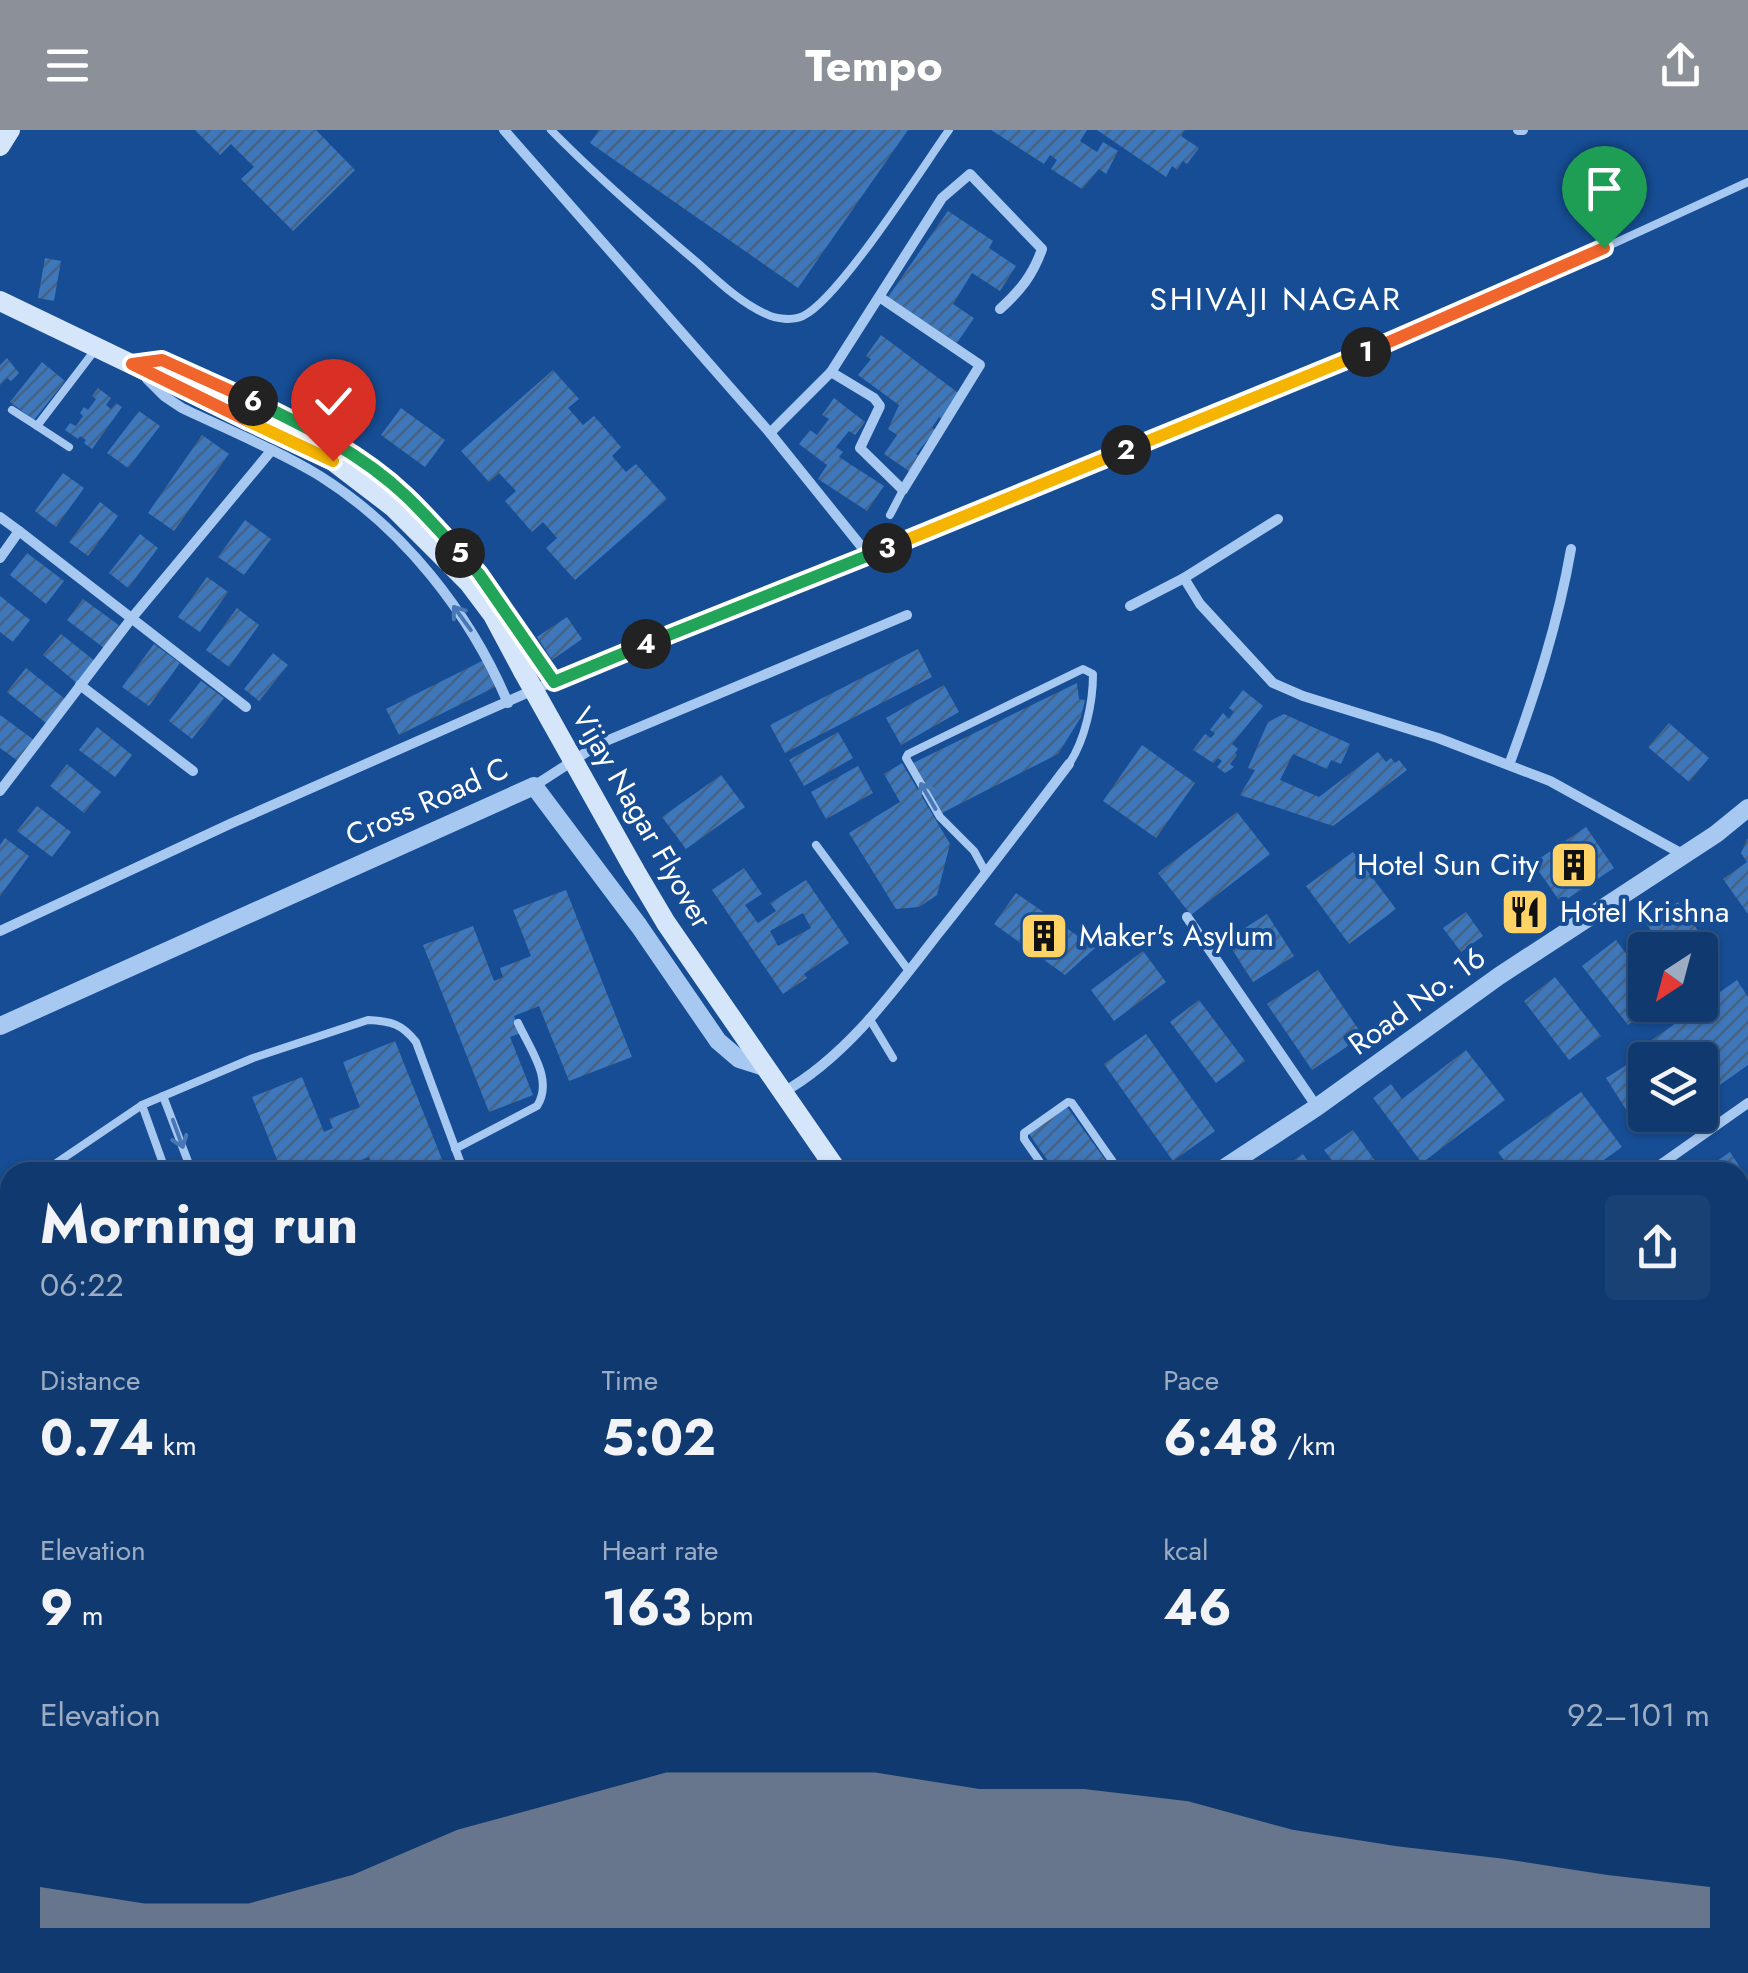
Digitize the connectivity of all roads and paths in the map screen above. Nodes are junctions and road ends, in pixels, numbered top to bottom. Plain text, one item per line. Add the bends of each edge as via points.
1 (10, 130) edge
2 (504, 130) edge
3 (949, 130) edge
4 (558, 132) edge
5 (0, 146) edge
6 (1748, 182) edge
7 (881, 298) junction
8 (0, 301) edge
9 (1000, 309) dead end
10 (98, 347) junction
11 (132, 364) junction
12 (832, 372) junction
13 (12, 410) dead end
14 (1195, 422) joint
15 (37, 426) junction
16 (770, 432) junction
17 (69, 447) dead end
18 (271, 451) junction
19 (903, 490) junction
20 (890, 515) dead end
21 (0, 516) edge
22 (1278, 519) dead end
23 (20, 531) junction
24 (1570, 549) dead end
25 (869, 556) junction
26 (0, 558) edge
27 (1184, 578) junction
28 (1130, 606) dead end
29 (907, 615) dead end
30 (130, 619) junction
31 (554, 682) junction
32 (80, 686) junction
33 (508, 703) junction
34 (246, 707) dead end
35 (1069, 764) joint
36 (1508, 765) junction
37 (193, 771) dead end
38 (534, 786) junction
39 (0, 791) edge
40 (1748, 808) edge
41 (816, 845) dead end
42 (1684, 855) junction
43 (986, 873) junction
44 (1187, 917) dead end
45 (0, 931) edge
46 (909, 971) junction
47 (869, 1018) junction
48 (518, 1022) dead end
49 (0, 1026) edge
50 (893, 1058) dead end
51 (764, 1067) junction
52 (781, 1093) junction
53 (164, 1096) junction
54 (1748, 1103) edge
55 (142, 1105) junction
56 (1317, 1107) junction
57 (455, 1149) junction
58 (58, 1162) edge
59 (162, 1162) edge
60 (188, 1162) edge
61 (460, 1162) edge
62 (831, 1162) edge
63 (1040, 1162) edge
64 (1113, 1162) edge
65 (1240, 1162) edge
66 (1664, 1162) edge

1 - 5 main road
2 - 16 street
3 - 4 lane via 822,302 802,318 785,319 739,298 635,211
6 - 14 lane via 1488,301
7 - 9 street via 942,198 970,174 1042,249 1022,288
7 - 12 street
7 - 19 street via 980,365
8 - 10 main road, Vijay Nagar Flyover
10 - 11 main road, Vijay Nagar Flyover
10 - 15 lane
11 - 18 street via 182,408
11 - 31 street via 162,360 194,372 372,467 479,574
11 - 51 main road, Vijay Nagar Flyover, bridge via 333,461 393,506 468,583 493,615 666,924
12 - 16 street
12 - 19 street via 880,406 860,448
13 - 15 lane
14 - 25 street
15 - 17 lane
16 - 25 street
18 - 30 street
33 -> 18 street via 468,624 419,562 354,500
19 - 20 lane
21 - 23 street
22 - 27 street
23 - 26 street
23 - 30 street
24 - 36 street via 1562,600
25 - 31 street
27 - 28 street
27 - 36 street via 1273,683
29 - 38 street via 599,744
30 - 32 street
30 - 34 street
31 - 33 street
32 - 37 street
32 - 39 street
33 - 45 street
35 - 43 street
43 -> 35 lane via 974,850 940,817 908,754 1089,670 1093,693
36 - 42 street
38 - 49 street, Cross Road C
38 - 51 street, Cross Road C via 718,1042 739,1060
40 - 42 street, Road No. 16
41 - 46 lane
42 - 56 street, Road No. 16
43 - 46 street
44 - 56 street
46 - 47 street
47 - 50 lane
47 - 52 street via 816,1070
48 - 57 lane via 545,1083 543,1096 537,1106
51 - 52 main road, Cross Road C
52 - 62 main road, Cross Road C
53 - 55 lane
53 - 57 lane via 270,1053 368,1020 386,1021 403,1026 416,1042
53 -> 60 lane
54 - 66 street
55 - 58 lane
55 - 59 lane
56 - 65 street, Road No. 16
57 - 61 lane
63 - 64 lane via 1024,1133 1068,1102

